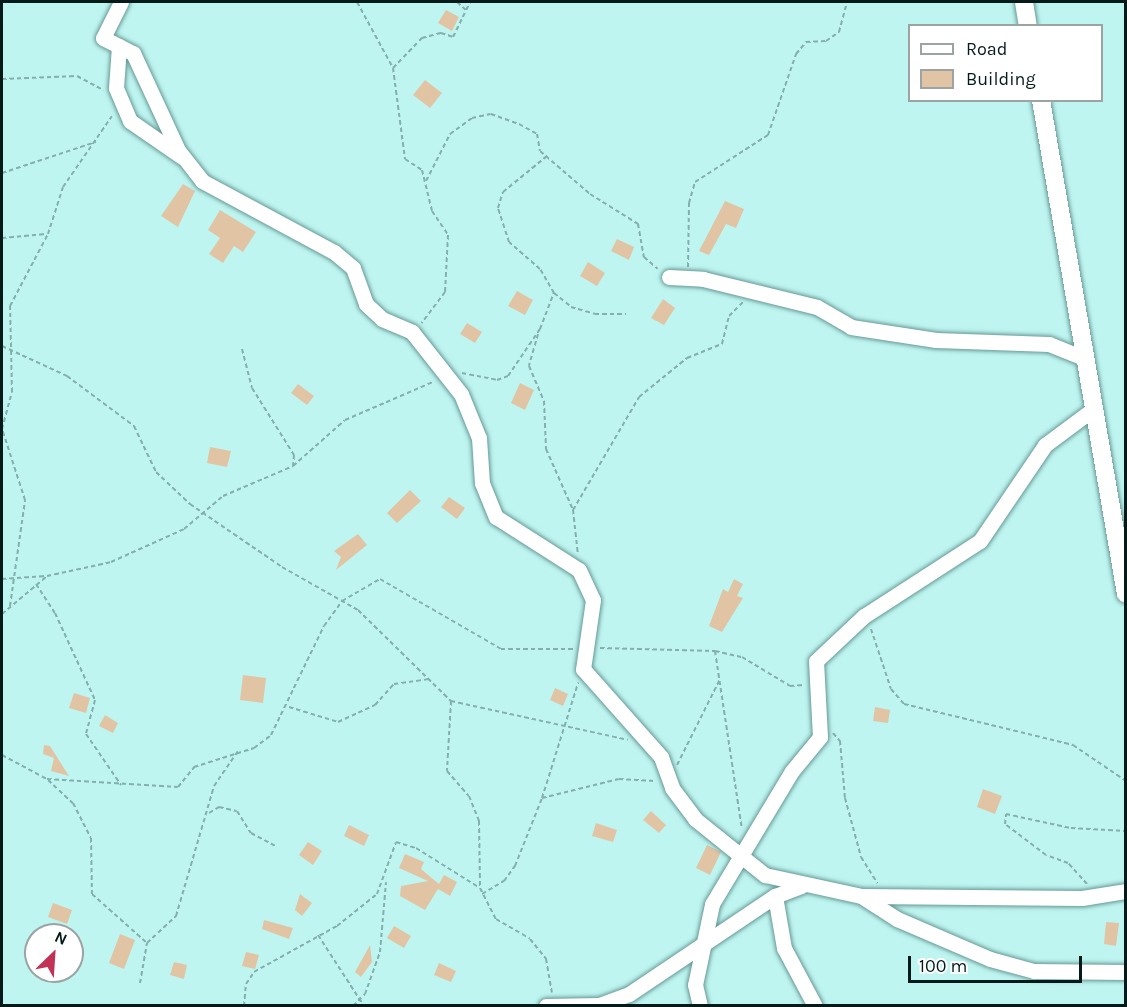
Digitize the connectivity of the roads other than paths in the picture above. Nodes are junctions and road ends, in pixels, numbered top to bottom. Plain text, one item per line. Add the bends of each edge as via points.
1 (121, 2) edge
2 (1024, 2) edge
3 (1028, 24) edge
4 (119, 46) junction
5 (1041, 102) edge
6 (184, 158) junction
7 (669, 277) road end
8 (1083, 358) junction
9 (1092, 410) junction
10 (1125, 594) edge
11 (742, 849) junction
12 (801, 886) junction
13 (1125, 891) edge
14 (775, 896) junction
15 (861, 896) junction
16 (702, 946) junction
17 (1125, 972) edge
18 (550, 1005) edge
19 (700, 1005) edge
20 (815, 1005) edge

1 - 4 street via 103,38
2 - 3 main road
4 - 6 street via 133,53
4 - 6 street via 116,88 130,121
5 - 8 main road
6 - 11 street via 202,181 334,252 353,268 366,304 382,319 412,333 448,376 479,438 482,483 496,518 579,570 593,600 583,669 662,757 670,782 695,819
7 - 8 street via 817,307 851,327 936,340 1049,344
8 - 9 main road
9 - 10 main road
9 - 11 street via 1045,445 980,541 864,616 816,661 820,737
11 - 12 street via 765,875
11 - 16 street via 712,904
12 - 14 street
12 - 15 street
13 - 15 street via 1103,895
14 - 16 street
14 - 20 street via 784,948
15 - 17 street via 897,919 990,959 1034,971
16 - 18 street via 629,994 599,1005
16 - 19 street via 695,986

